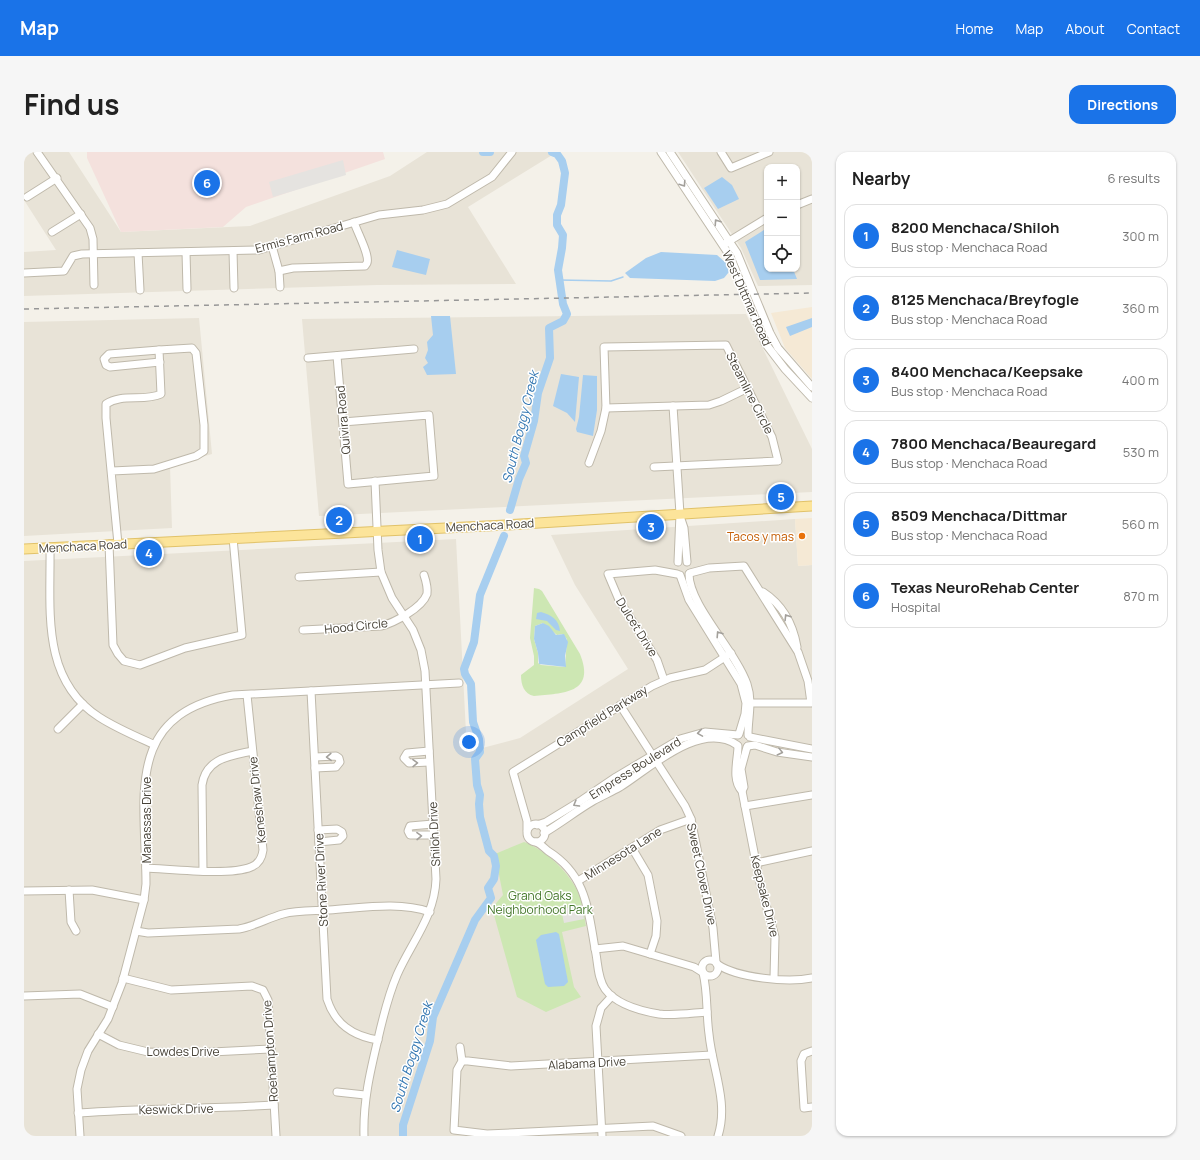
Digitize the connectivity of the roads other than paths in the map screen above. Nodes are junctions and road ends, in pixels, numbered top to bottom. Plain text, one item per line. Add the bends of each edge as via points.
1 (37, 152) edge
2 (512, 152) edge
3 (661, 152) edge
4 (670, 152) edge
5 (721, 152) edge
6 (769, 152) edge
7 (57, 178) junction
8 (28, 197) dead end
9 (812, 199) edge
10 (800, 204) edge
11 (80, 214) junction
12 (764, 220) edge
13 (354, 222) junction
14 (52, 232) dead end
15 (726, 243) junction
16 (272, 246) junction
17 (233, 251) junction
18 (186, 252) junction
19 (138, 253) junction
20 (93, 254) junction
21 (280, 271) junction
22 (24, 273) edge
23 (94, 285) dead end
24 (280, 287) dead end
25 (234, 288) dead end
26 (187, 289) dead end
27 (140, 290) dead end
28 (414, 349) dead end
29 (158, 350) junction
30 (337, 356) junction
31 (308, 358) dead end
32 (160, 362) junction
33 (779, 363) junction
34 (810, 385) edge
35 (748, 388) junction
36 (812, 398) edge
37 (674, 406) junction
38 (606, 408) junction
39 (343, 422) junction
40 (589, 463) dead end
41 (677, 466) junction
42 (654, 467) dead end
43 (112, 471) junction
44 (375, 481) junction
45 (812, 506) edge
46 (680, 514) junction
47 (378, 530) junction
48 (233, 538) junction
49 (114, 544) junction
50 (50, 547) junction
51 (24, 549) edge
52 (677, 563) junction
53 (688, 563) junction
54 (709, 568) junction
55 (655, 570) junction
56 (381, 572) junction
57 (689, 573) junction
58 (424, 575) dead end
59 (678, 575) junction
60 (299, 577) dead end
61 (404, 615) junction
62 (303, 630) dead end
63 (731, 653) junction
64 (724, 658) junction
65 (664, 680) junction
66 (459, 683) dead end
67 (426, 685) junction
68 (311, 691) junction
69 (247, 695) junction
70 (751, 703) junction
71 (83, 704) junction
72 (620, 705) junction
73 (58, 729) dead end
74 (739, 734) junction
75 (749, 736) junction
76 (153, 744) junction
77 (738, 745) junction
78 (748, 746) junction
79 (812, 748) edge
80 (429, 751) junction
81 (252, 752) junction
82 (314, 757) junction
83 (812, 757) edge
84 (655, 758) junction
85 (429, 762) junction
86 (315, 768) junction
87 (742, 790) junction
88 (812, 795) edge
89 (745, 806) junction
90 (524, 810) junction
91 (691, 819) junction
92 (433, 824) junction
93 (536, 825) junction
94 (318, 830) junction
95 (527, 830) junction
96 (544, 834) junction
97 (434, 835) junction
98 (319, 842) junction
99 (536, 842) junction
100 (632, 848) junction
101 (812, 851) edge
102 (552, 852) junction
103 (756, 863) junction
104 (146, 868) junction
105 (203, 871) junction
106 (578, 881) junction
107 (69, 890) junction
108 (24, 891) edge
109 (144, 900) junction
110 (322, 910) junction
111 (430, 912) junction
112 (76, 931) dead end
113 (136, 931) junction
114 (714, 943) junction
115 (595, 949) junction
116 (650, 954) junction
117 (705, 961) junction
118 (716, 963) junction
119 (684, 964) junction
120 (703, 972) junction
121 (734, 972) junction
122 (714, 975) junction
123 (123, 978) junction
124 (774, 978) junction
125 (812, 978) edge
126 (706, 992) junction
127 (24, 996) edge
128 (612, 996) junction
129 (113, 1007) junction
130 (707, 1012) junction
131 (98, 1034) junction
132 (378, 1040) junction
133 (460, 1047) dead end
134 (271, 1049) junction
135 (812, 1050) edge
136 (712, 1055) junction
137 (462, 1061) junction
138 (598, 1062) junction
139 (337, 1092) dead end
140 (366, 1096) junction
141 (274, 1105) junction
142 (812, 1108) edge
143 (78, 1113) junction
144 (601, 1132) edge
145 (80, 1136) edge
146 (276, 1136) edge
147 (364, 1136) edge
148 (681, 1136) edge
149 (718, 1136) edge

1 - 7 street
2 - 13 street, Ermis Farm Road via 497,171 481,185 447,204 423,210 387,213
3 -> 15 street, West Dittmar Road
15 -> 4 street, West Dittmar Road
5 - 6 street via 731,168
7 - 8 street
7 - 11 street
9 - 10 street
11 - 14 street
11 - 20 street via 92,234
12 - 15 street
13 - 16 street, Ermis Farm Road
13 - 21 street via 368,255 365,266 293,268
15 - 33 street, West Dittmar Road via 760,331
15 - 34 street, West Dittmar Road via 743,266 770,333 784,356
16 - 17 street, Ermis Farm Road via 252,251
16 - 21 street
17 - 18 street, Ermis Farm Road
17 - 25 street
18 - 19 street, Ermis Farm Road
18 - 26 street
19 - 20 street, Ermis Farm Road
19 - 27 street
20 - 22 street, Ermis Farm Road via 75,255 60,272
20 - 23 street
21 - 24 street
28 - 30 street
29 - 32 street
29 - 32 street via 109,354 104,359 110,367
29 - 43 street via 183,347 195,350 204,451 196,456 154,468
30 - 31 street
30 - 39 street, Quivira Road
32 - 43 street via 161,394 112,400 106,404
33 - 34 street via 781,359 784,360
33 - 36 street, West Dittmar Road
35 - 37 street via 715,403
35 - 38 street, Steamline Circle via 726,345 604,347
35 - 41 street, Steamline Circle via 772,438 778,461
37 - 38 street
37 - 41 street
38 - 40 street, Steamline Circle via 600,436
39 - 44 street, Quivira Road via 348,484
39 - 44 street via 429,415 434,476
41 - 42 street, Steamline Circle
41 - 46 street
43 - 49 street
44 - 47 street, Shiloh Drive
45 - 46 main road, Menchaca Road
46 - 47 main road, Menchaca Road
46 - 52 street
46 - 53 street
47 - 48 main road, Menchaca Road
47 - 56 street, Shiloh Drive
48 - 49 main road, Menchaca Road
48 - 49 street via 242,635 185,648 140,665 124,661 113,645
49 - 50 main road, Menchaca Road
50 - 51 main road, Menchaca Road
50 - 71 street via 51,634 54,652 64,678
52 - 53 street
52 - 55 street, Dulcet Drive
52 - 59 street via 675,569
53 - 54 street
53 - 57 street via 691,567
54 - 57 street
54 - 70 street via 744,566 761,591 780,607 795,635 808,680 811,703
55 - 59 street, Dulcet Drive
55 - 65 street, Dulcet Drive via 608,574 619,600 657,660
56 - 60 street
56 - 61 street, Shiloh Drive via 392,598
57 - 59 street via 684,576
63 -> 57 street via 695,596 689,581
58 - 61 street, Hood Circle via 426,597
59 - 64 street via 689,600
61 - 62 street, Hood Circle via 392,623 381,626
61 - 67 street, Shiloh Drive via 414,630 421,650
63 - 64 street, Campfield Parkway
63 - 70 street via 747,682
64 - 65 street, Campfield Parkway via 705,670
64 - 74 street via 744,692 745,714
65 - 72 street, Campfield Parkway
66 - 67 street, Manassas Drive
67 - 68 street, Manassas Drive
67 - 80 street, Shiloh Drive
68 - 69 street, Manassas Drive
68 - 82 street, Stone River Drive
69 - 76 street, Manassas Drive via 225,697 192,708 170,723
69 - 81 street, Keneshaw Drive
70 - 75 street
71 - 73 street
71 - 76 street via 107,722
72 - 84 street, Sweet Clover Drive
72 - 90 street, Campfield Parkway via 512,772
74 - 75 street
74 - 77 street via 736,740
74 -> 84 street, Empress Boulevard via 698,733 680,739
75 - 78 street
75 - 79 street
76 - 104 street, Manassas Drive via 144,776
77 - 78 street via 744,748
77 - 84 street, Empress Boulevard via 723,740 700,740
77 - 87 street, Keepsake Drive via 736,776 738,787
78 -> 83 street via 755,745 777,752
78 - 87 street, Keepsake Drive via 742,765
80 - 85 street, Shiloh Drive
80 -> 85 street via 407,753 404,758 409,763
81 - 105 street via 221,758 205,772 202,784
81 - 105 street, Keneshaw Drive via 262,858 256,865 248,868
82 - 86 street, Stone River Drive
86 -> 82 street via 336,767 340,762 336,756
84 - 91 street, Sweet Clover Drive
84 -> 93 street, Empress Boulevard via 616,776 590,796 546,822
84 - 96 street, Empress Boulevard via 618,788 593,801
85 - 92 street, Shiloh Drive
86 - 94 street, Stone River Drive
87 - 89 street, Keepsake Drive
88 - 89 street
89 - 103 street, Keepsake Drive
90 - 93 street, Campfield Parkway
90 - 95 street, Campfield Parkway
91 - 100 street, Minnesota Lane via 666,827
91 - 114 street, Sweet Clover Drive
92 - 97 street, Shiloh Drive
92 -> 97 street via 410,826 408,831 414,836
93 - 95 street
93 - 96 street via 541,827
94 - 98 street, Stone River Drive
94 - 98 street via 338,829 343,836 339,840
95 - 99 street via 529,838
96 - 99 street via 542,839
96 - 102 street
97 - 111 street, Shiloh Drive via 436,887
98 - 110 street, Stone River Drive
99 - 102 street
100 - 106 street, Minnesota Lane
100 - 116 street via 648,875 657,921 656,936
101 - 103 street
102 - 106 street
103 - 124 street, Keepsake Drive via 776,938
104 - 105 street, Keneshaw Drive
104 - 109 street, Manassas Drive
106 - 115 street via 585,897
107 - 108 street
107 - 109 street via 100,891
107 - 112 street via 71,922
109 - 113 street, Manassas Drive
110 - 111 street via 397,906 414,907
110 - 113 street via 289,912 239,929 148,933
110 - 132 street, Stone River Drive via 326,990 332,1012 351,1032
111 - 132 street, Shiloh Drive via 396,977
113 - 123 street, Manassas Drive
114 - 117 street
114 - 118 street, Sweet Clover Drive
115 - 116 street via 618,946
115 - 128 street via 600,980
116 - 119 street
117 - 118 street via 711,960
117 - 119 street
117 - 120 street via 701,966
118 - 121 street
118 - 122 street via 718,971
119 - 120 street
120 - 122 street via 708,976
120 - 126 street
121 - 122 street
121 - 124 street
122 - 126 street
123 - 129 street, Manassas Drive
123 - 134 street, Roehampton Drive via 167,989 252,986 263,990 268,1000
124 - 125 street via 793,981
126 - 130 street
127 - 129 street via 80,994
128 - 130 street via 622,1002 660,1014
128 - 138 street via 601,1008 597,1021
129 - 131 street, Manassas Drive
130 - 136 street
131 - 134 street, Lowdes Drive via 119,1045 148,1052 192,1053
131 - 143 street, Manassas Drive via 81,1070 77,1089
132 - 140 street, Shiloh Drive
133 - 137 street
134 - 141 street, Roehampton Drive
135 - 142 street via 804,1054 801,1061 804,1108
136 - 138 street, Alabama Drive
136 - 149 street via 722,1104
137 - 138 street, Alabama Drive via 511,1066
137 - 144 street via 457,1070 454,1130 487,1134
138 - 144 street
139 - 140 street
140 - 147 street, Shiloh Drive
141 - 143 street, Keswick Drive
141 - 146 street, Roehampton Drive
143 - 145 street, Manassas Drive
144 - 148 street via 653,1126

